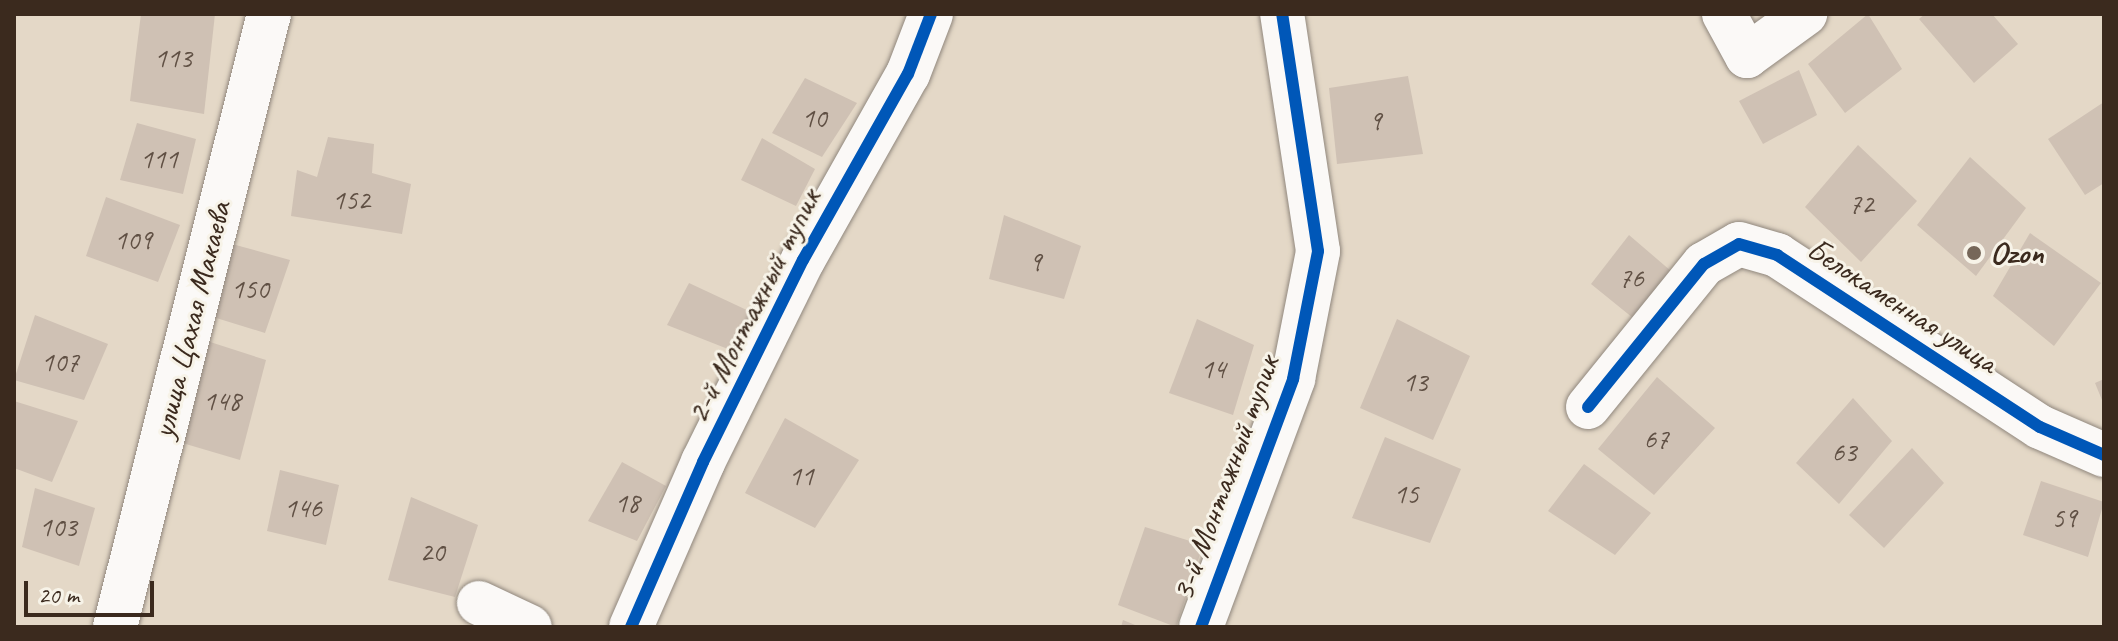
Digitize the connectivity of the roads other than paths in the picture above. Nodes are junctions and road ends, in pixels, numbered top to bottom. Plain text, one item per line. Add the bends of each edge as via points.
1 (269, 14) edge
2 (931, 14) edge
3 (1282, 14) edge
4 (1724, 14) edge
5 (1805, 14) edge
6 (1588, 407) dead end
7 (2104, 455) edge
8 (479, 603) dead end
9 (115, 627) edge
10 (530, 627) edge
11 (631, 627) edge
12 (1201, 627) edge

1 - 9 street, улица Цахая Макаева
2 - 11 street, 2-й Монтажный тупик via 908,74 803,260 703,462
3 - 12 street, 3-й Монтажный тупик via 1318,251 1293,379
4 - 5 street via 1747,56
6 - 7 street, Белокаменная улица via 1704,264 1739,244 1777,255 2040,427
8 - 10 street

